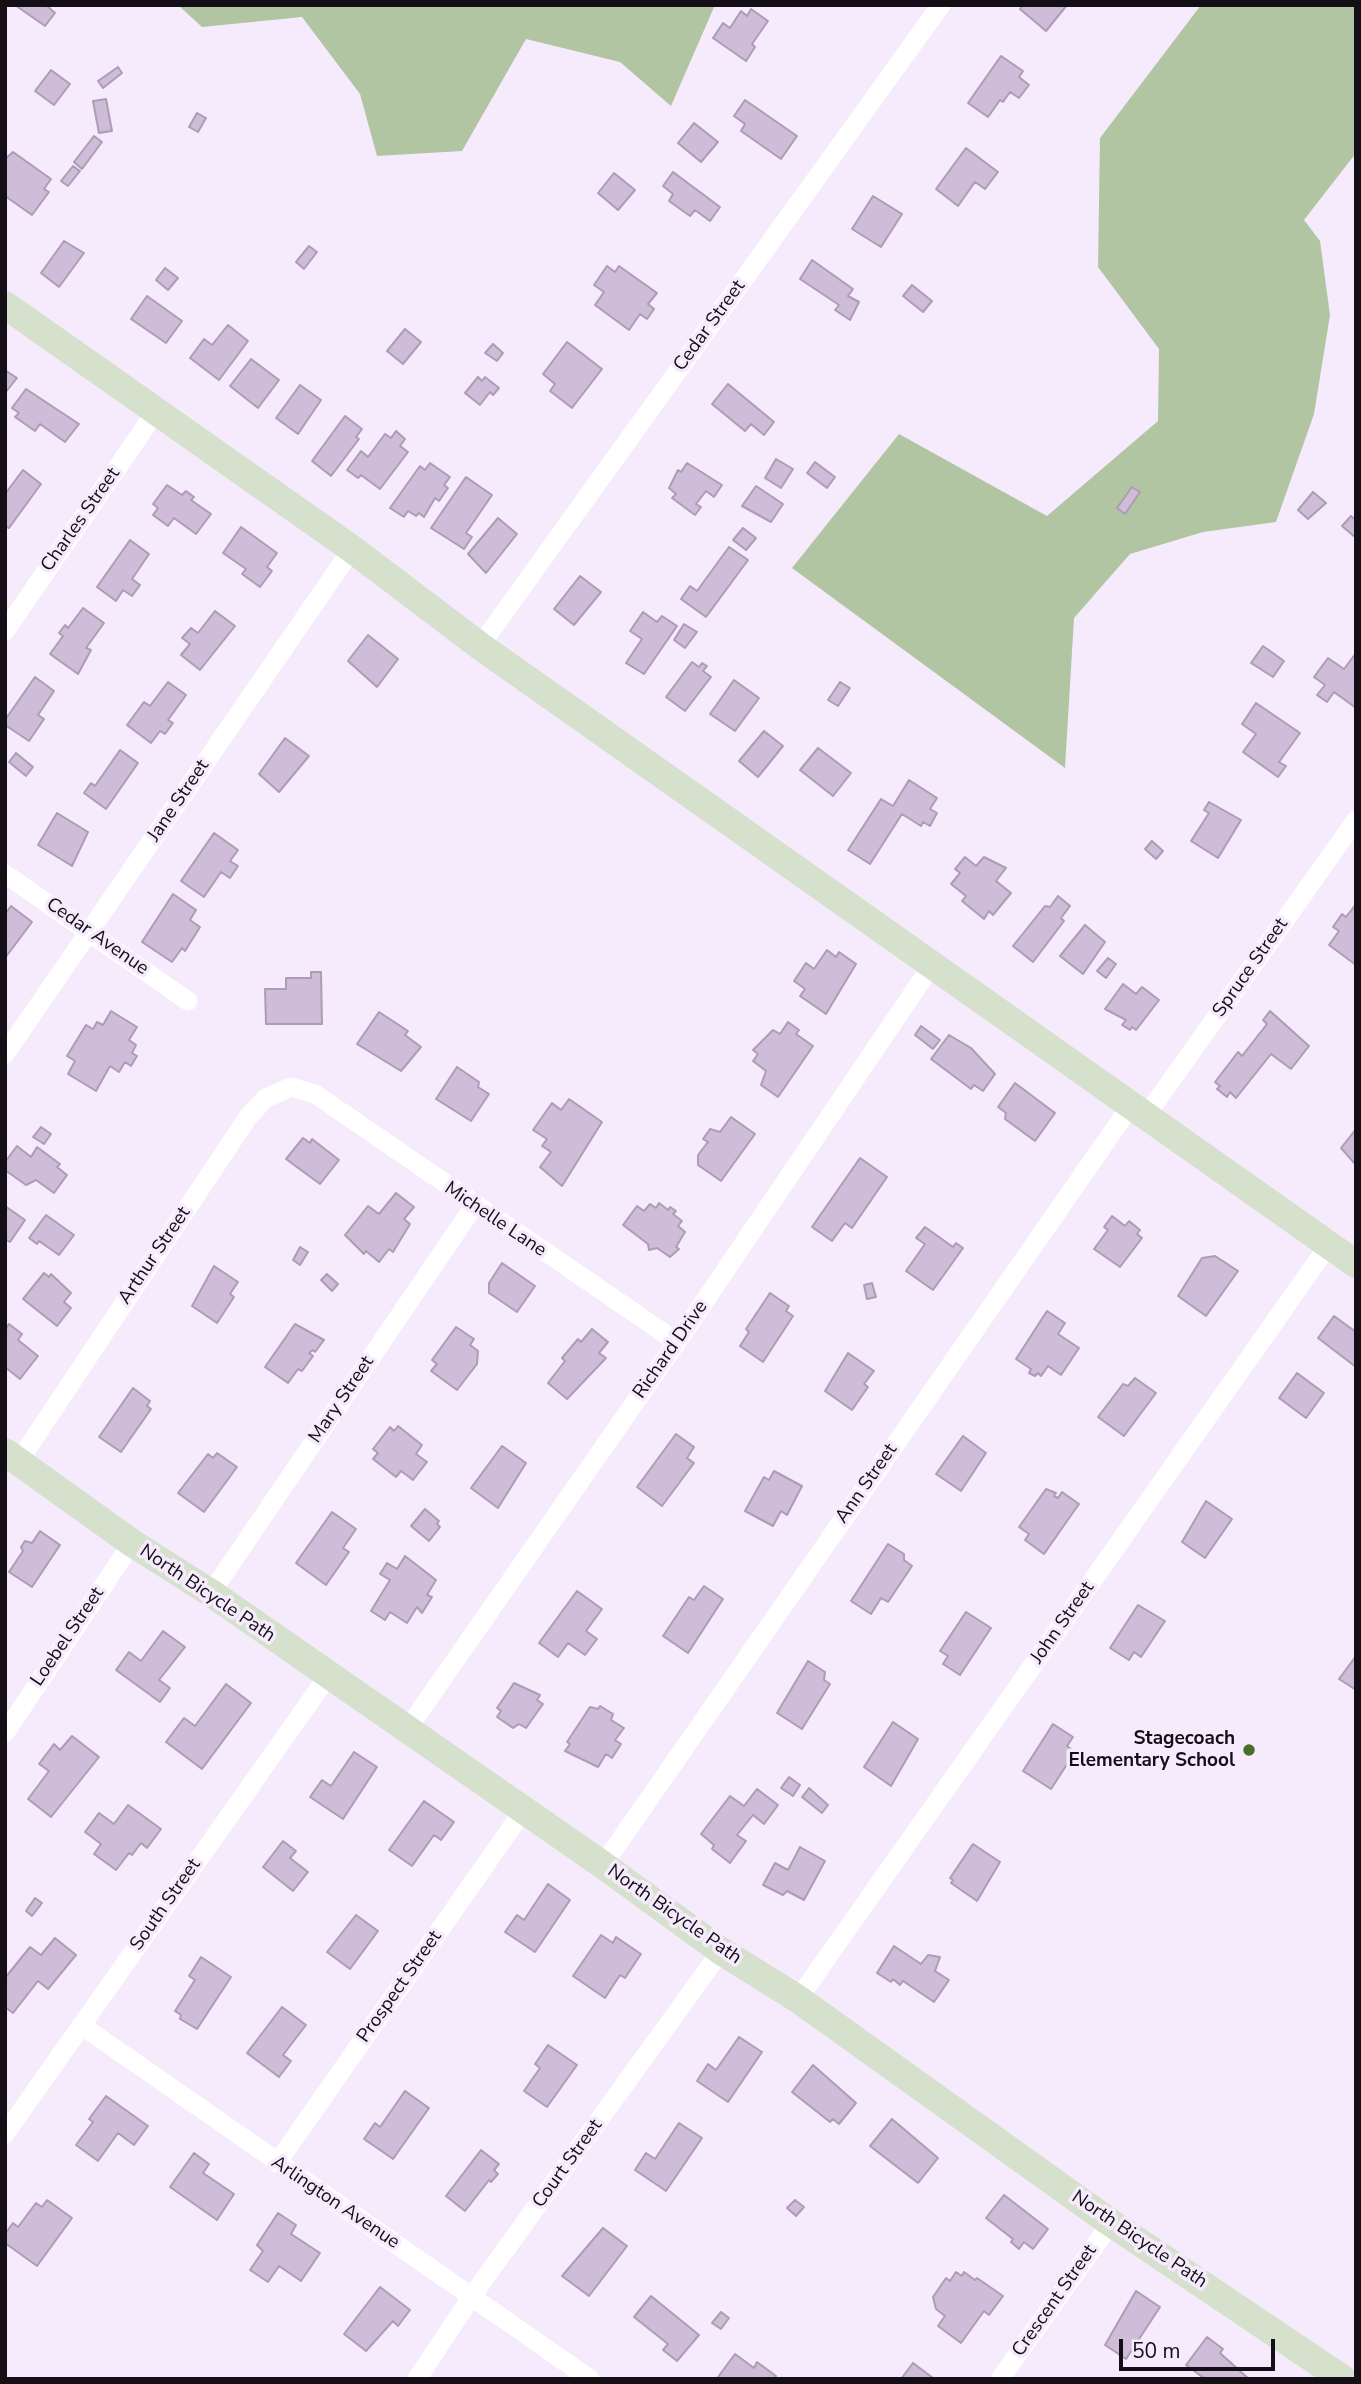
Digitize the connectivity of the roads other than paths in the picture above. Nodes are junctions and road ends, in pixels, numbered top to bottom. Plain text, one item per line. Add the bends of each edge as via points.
1 (941, 5) edge
2 (5, 305) edge
3 (157, 410) junction
4 (352, 549) junction
5 (5, 631) edge
6 (480, 646) junction
7 (1356, 820) edge
8 (5, 874) edge
9 (90, 931) junction
10 (932, 965) junction
11 (188, 1001) dead end
12 (5, 1054) edge
13 (315, 1094) joint
14 (1139, 1110) junction
15 (474, 1206) junction
16 (1328, 1246) junction
17 (1356, 1265) edge
18 (677, 1342) junction
19 (12, 1457) edge
20 (132, 1543) junction
21 (211, 1593) junction
22 (328, 1676) junction
23 (406, 1731) junction
24 (5, 1733) edge
25 (523, 1811) junction
26 (603, 1864) junction
27 (721, 1951) junction
28 (798, 1999) junction
29 (81, 2025) junction
30 (5, 2134) edge
31 (277, 2163) junction
32 (1111, 2222) junction
33 (472, 2296) junction
34 (417, 2379) edge
35 (590, 2379) edge
36 (1000, 2379) edge
37 (1343, 2379) edge

1 - 6 street, Cedar Street
2 - 3 street
3 - 4 street
3 - 5 street, Charles Street
4 - 6 street
4 - 9 street, Jane Street
6 - 10 street
7 - 14 street, Spruce Street
8 - 9 street, Cedar Avenue
9 - 11 street, Cedar Avenue
9 - 12 street, Jane Street
10 - 14 street
10 - 18 street, Richard Drive
13 - 15 street, Michelle Lane
13 - 19 street, Arthur Street via 292,1087 266,1098 248,1116
14 - 16 street
14 - 26 street, Ann Street
15 - 18 street, Michelle Lane
15 - 21 street, Mary Street
16 - 17 street
16 - 28 street, John Street
18 - 23 street, Richard Drive
19 - 20 street, North Bicycle Path
20 - 21 street, North Bicycle Path
20 - 24 street, Loebel Street
21 - 22 street, North Bicycle Path
22 - 23 street, North Bicycle Path
22 - 29 street, South Street
23 - 25 street, North Bicycle Path
25 - 26 street, North Bicycle Path
25 - 31 street, Prospect Street
26 - 27 street, North Bicycle Path
27 - 28 street, North Bicycle Path
27 - 33 street, Court Street
28 - 32 street, North Bicycle Path
29 - 30 street, South Street
29 - 31 street, Arlington Avenue
31 - 33 street, Arlington Avenue
32 - 36 street, Crescent Street
32 - 37 street, North Bicycle Path
33 - 34 street, Court Street
33 - 35 street, Arlington Avenue

